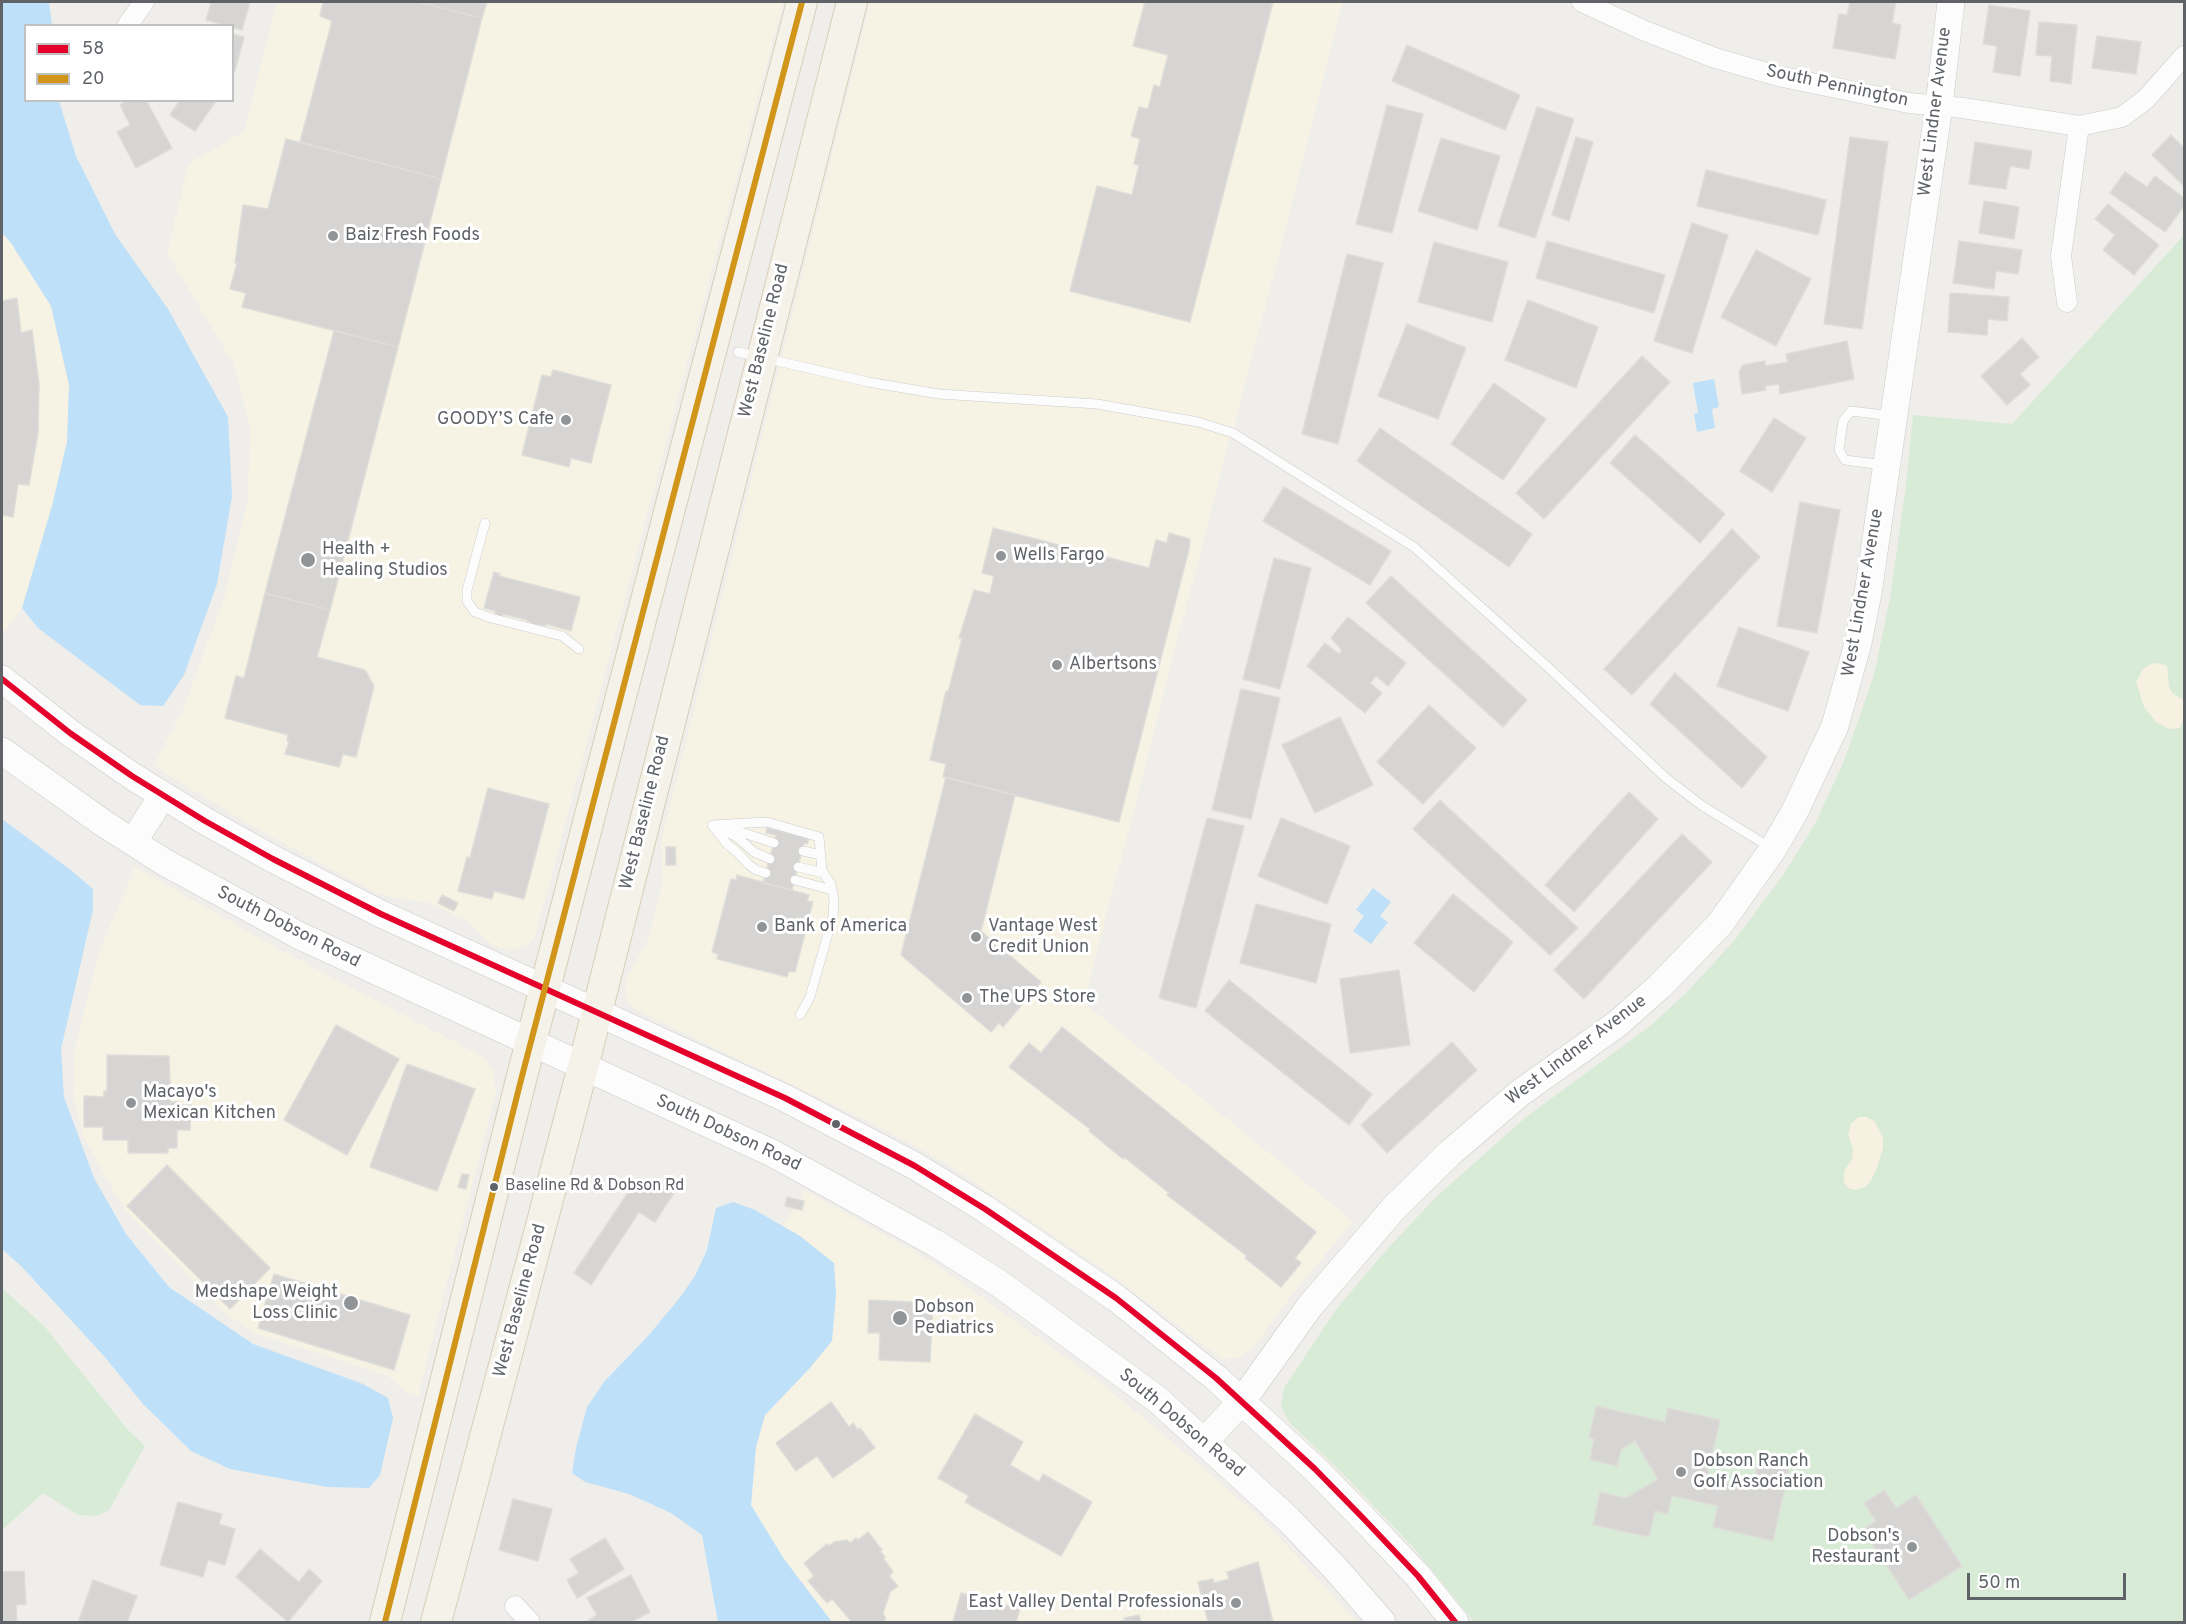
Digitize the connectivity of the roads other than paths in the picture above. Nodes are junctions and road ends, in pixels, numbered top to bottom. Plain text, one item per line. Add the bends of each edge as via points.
1 (144, 2) edge
2 (802, 2) edge
3 (852, 2) edge
4 (1582, 2) edge
5 (1951, 2) edge
6 (129, 24) edge
7 (2184, 56) edge
8 (1939, 105) junction
9 (2079, 126) junction
10 (2067, 302) dead end
11 (749, 355) junction
12 (1893, 416) junction
13 (1886, 465) junction
14 (485, 523) dead end
15 (579, 649) dead end
16 (2, 679) edge
17 (2, 751) edge
18 (163, 795) junction
19 (712, 825) junction
20 (133, 842) junction
21 (774, 843) dead end
22 (1773, 849) junction
23 (802, 851) dead end
24 (821, 855) junction
25 (770, 859) dead end
26 (798, 867) dead end
27 (766, 873) dead end
28 (824, 873) junction
29 (795, 880) dead end
30 (832, 890) junction
31 (546, 988) junction
32 (597, 1012) junction
33 (800, 1015) dead end
34 (531, 1044) junction
35 (583, 1067) junction
36 (1242, 1401) junction
37 (1204, 1442) junction
38 (515, 1606) dead end
39 (385, 1623) edge
40 (436, 1623) edge
41 (530, 1623) edge
42 (1382, 1623) edge
43 (1455, 1623) edge

1 - 6 street
2 - 31 main road
3 - 11 main road, West Baseline Road
4 - 8 street, South Pennington via 1715,58 1778,76
5 - 8 main road, West Lindner Avenue
7 - 9 street, South Pennington via 2146,99 2122,117
8 - 9 street, South Pennington
8 - 12 main road, West Lindner Avenue
9 - 10 street via 2061,256
11 - 22 lane via 939,394 1097,404 1198,422 1233,433 1414,547 1666,778 1701,805
11 - 32 main road, West Baseline Road
12 - 13 main road, West Lindner Avenue
12 - 13 lane via 1851,411 1843,421 1839,450 1845,460
13 - 22 main road, West Lindner Avenue via 1868,593 1847,689 1815,772
14 - 15 lane via 467,590 467,601 475,612 562,636
16 - 18 main road via 70,733
17 - 20 main road, South Dobson Road
18 - 20 main road
18 - 31 main road via 205,822 371,909
19 - 21 lane
19 - 24 lane via 767,822 819,837
19 - 25 lane
19 - 27 lane via 748,864
20 - 34 main road, South Dobson Road via 300,936
22 - 36 main road, West Lindner Avenue via 1720,924 1660,986 1617,1024 1520,1093 1394,1208 1310,1306
23 - 24 lane
24 - 28 lane
26 - 28 lane
28 - 30 lane
29 - 30 lane
30 - 33 lane via 833,916 810,997
31 - 32 main road
31 - 34 main road
32 - 35 main road, West Baseline Road
32 - 36 main road via 778,1094 915,1166 1116,1298
34 - 35 main road, South Dobson Road
34 - 39 main road
35 - 37 main road, South Dobson Road via 772,1153 935,1243 1000,1284 1158,1400
35 - 40 main road, West Baseline Road
36 - 37 main road, West Lindner Avenue
36 - 43 main road via 1362,1517 1418,1576
37 - 42 main road, South Dobson Road via 1288,1519
38 - 41 street

